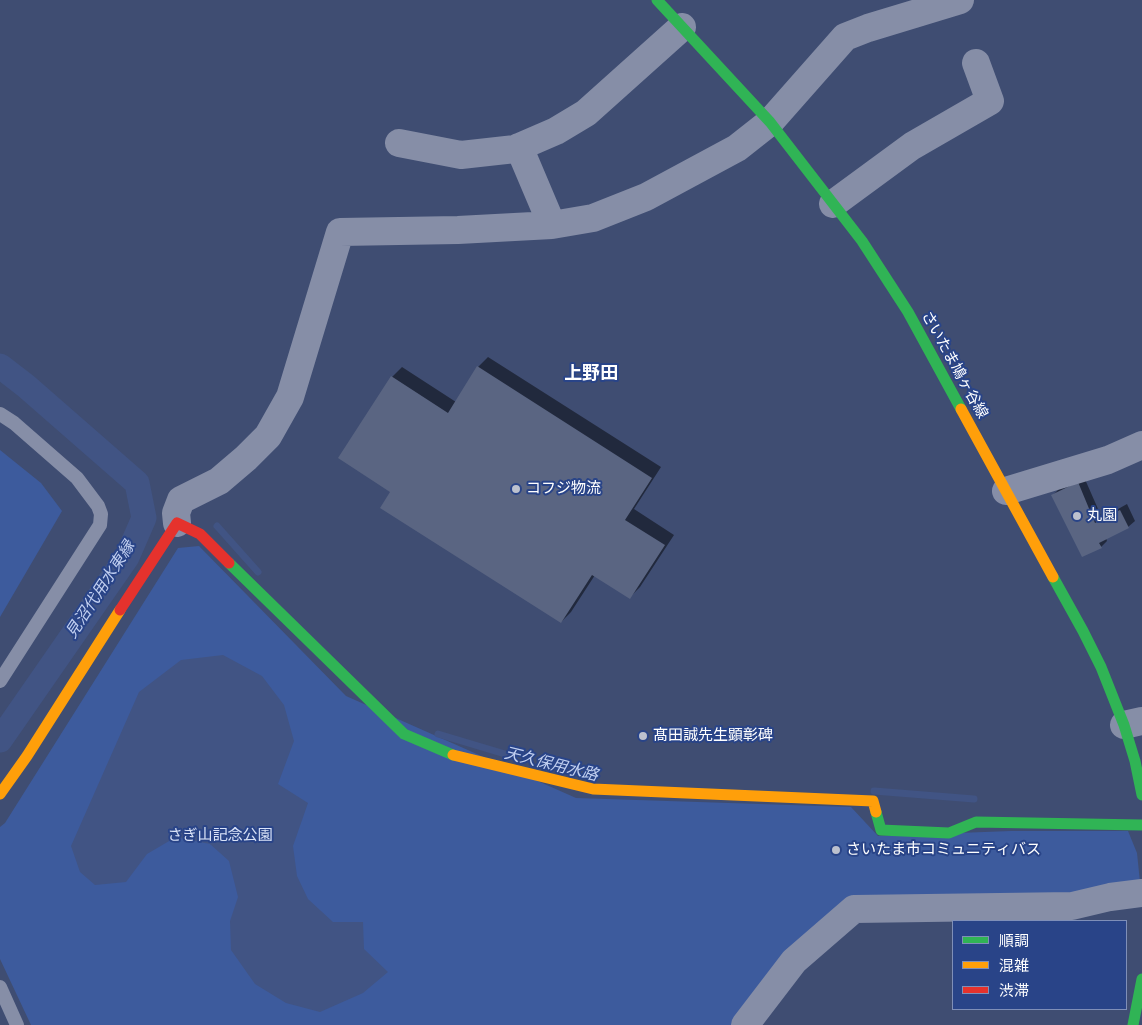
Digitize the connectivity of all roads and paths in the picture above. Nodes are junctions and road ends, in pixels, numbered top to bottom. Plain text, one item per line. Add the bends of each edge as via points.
1 (657, 0) edge
2 (960, 0) edge
3 (682, 27) junction
4 (976, 63) dead end
5 (770, 122) junction
6 (399, 143) dead end
7 (519, 147) junction
8 (833, 204) junction
9 (552, 225) junction
10 (0, 414) edge
11 (1142, 445) edge
12 (1006, 492) junction
13 (177, 523) junction
14 (0, 681) edge
15 (1133, 723) edge
16 (0, 794) edge
17 (1142, 795) edge
18 (1142, 826) edge
19 (1142, 893) edge
20 (1142, 979) edge
21 (0, 987) edge
22 (17, 1025) edge
23 (745, 1025) edge
24 (1133, 1025) edge

1 - 3 street, さいたま鳩ヶ谷線
2 - 5 street via 846,37
3 - 5 street, さいたま鳩ヶ谷線
3 - 7 street via 586,113
4 - 8 street via 990,101 912,146
5 - 8 street, さいたま鳩ヶ谷線
5 - 9 street via 737,148 646,196 593,218
6 - 7 street via 461,155
7 - 9 street
8 - 12 street, さいたま鳩ヶ谷線 via 862,241 908,312
9 - 13 street via 340,232 290,397 268,436 246,458 220,480 181,500 176,513
10 - 14 lane via 77,478 101,514 100,525
11 - 12 street via 1108,460
12 - 15 street, さいたま鳩ヶ谷線
13 - 16 street via 28,756
13 - 18 street via 200,534 404,734 457,756 593,789 873,801 881,830 949,833 976,822
15 - 17 street, さいたま鳩ヶ谷線 via 1135,762
19 - 23 street via 1072,906 854,909 794,961
20 - 24 street
21 - 22 lane

